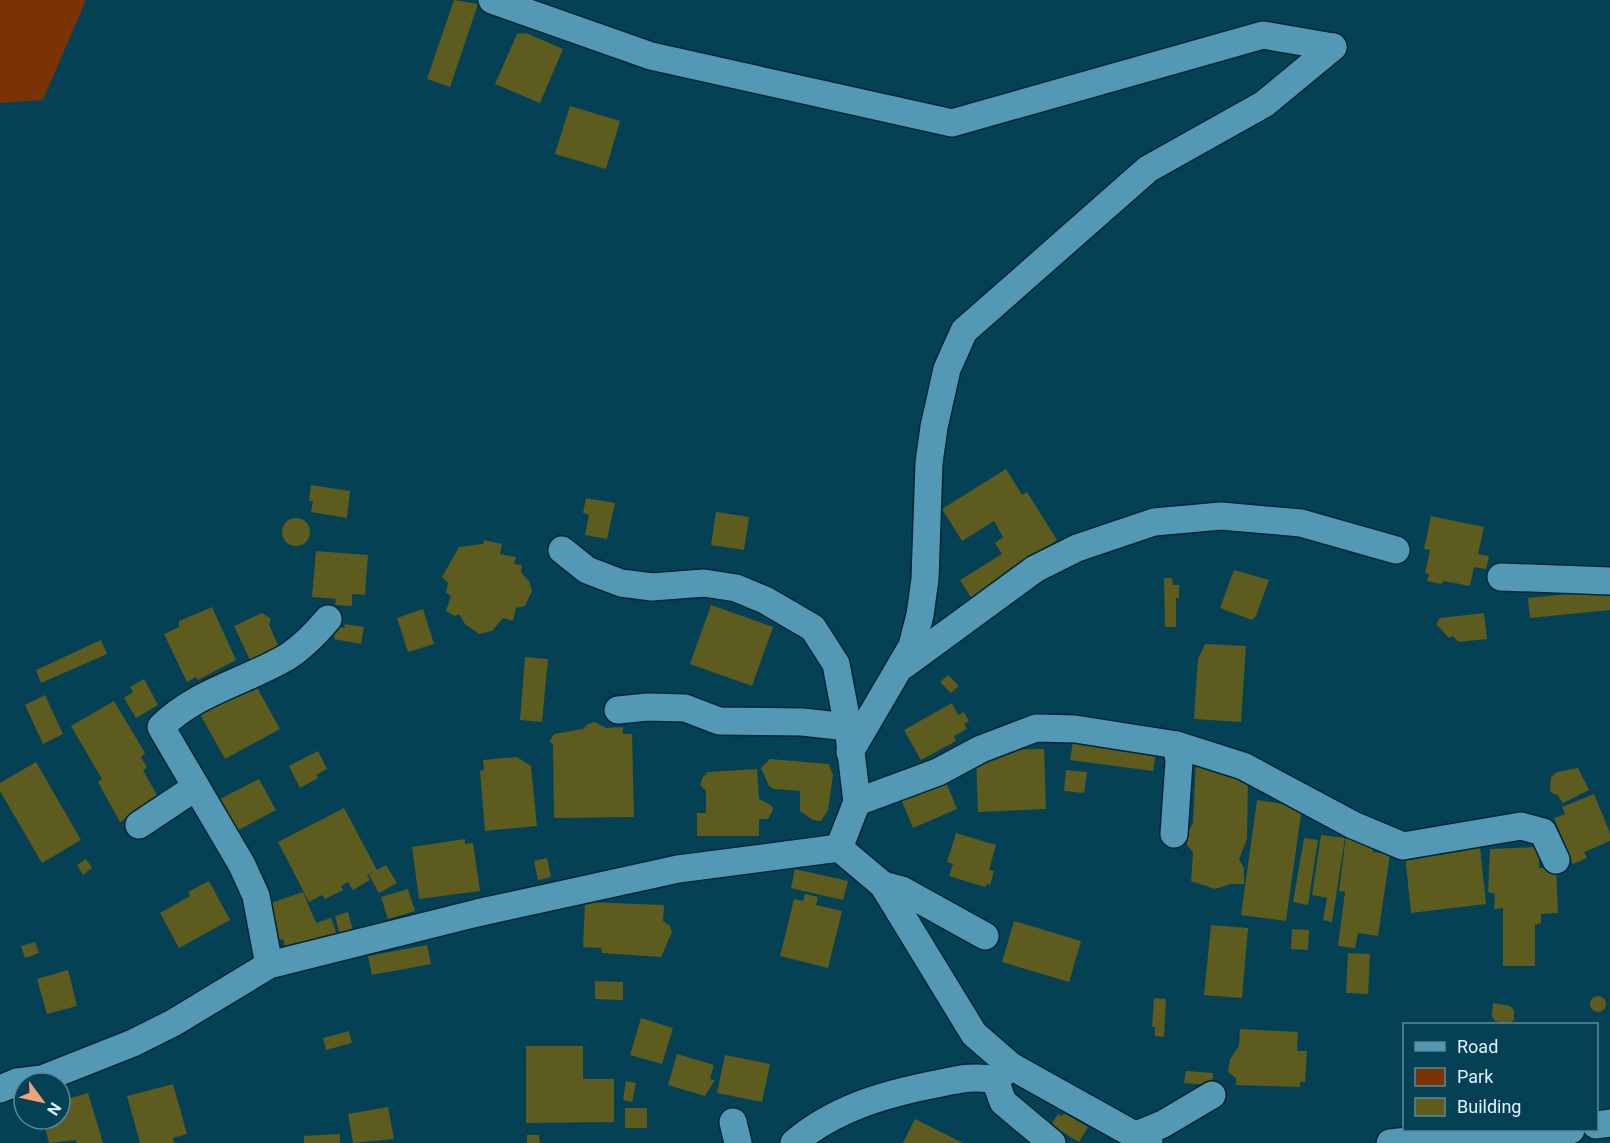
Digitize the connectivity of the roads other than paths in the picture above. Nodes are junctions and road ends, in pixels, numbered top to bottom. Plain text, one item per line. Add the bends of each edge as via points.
1 (492, 0) edge
2 (562, 550) dead end
3 (1396, 550) dead end
4 (1501, 577) dead end
5 (1610, 581) edge
6 (328, 619) dead end
7 (901, 668) junction
8 (618, 710) dead end
9 (849, 740) junction
10 (1177, 745) junction
11 (196, 787) junction
12 (857, 802) junction
13 (139, 825) dead end
14 (1174, 834) dead end
15 (839, 848) junction
16 (1556, 860) dead end
17 (883, 885) junction
18 (985, 936) dead end
19 (269, 965) junction
20 (1003, 1073) junction
21 (6, 1081) edge
22 (1212, 1095) dead end
23 (1552, 1131) edge
24 (1141, 1139) edge
25 (794, 1143) edge
26 (1052, 1143) edge
27 (1390, 1143) edge

1 - 7 street via 651,56 952,123 1263,35 1333,46 1264,104 1148,169 964,331 947,369 934,427 922,603 912,646
2 - 9 street via 587,570 621,584 652,587 704,583 736,588 804,622 813,628 836,664
3 - 7 street via 1301,523 1221,516 1154,522 1077,548 1035,569
4 - 5 street
6 - 11 street via 314,636 286,657 176,711 161,727
7 - 9 street
8 - 9 street via 648,706 685,708 719,721 802,722
9 - 12 street
10 - 12 street via 1075,729 1036,728 981,749 938,772
10 - 14 street
10 - 16 street via 1243,766 1353,825 1403,846 1521,826 1543,832
11 - 13 street
11 - 19 street via 256,896
12 - 15 street
15 - 17 street
15 - 19 street via 678,869 477,913
17 - 18 street via 902,890
17 - 20 street via 974,1034
19 - 21 street via 133,1043 42,1079
20 - 24 street
20 - 25 street via 871,1098
20 - 26 street via 1003,1102
22 - 24 street
23 - 27 street

